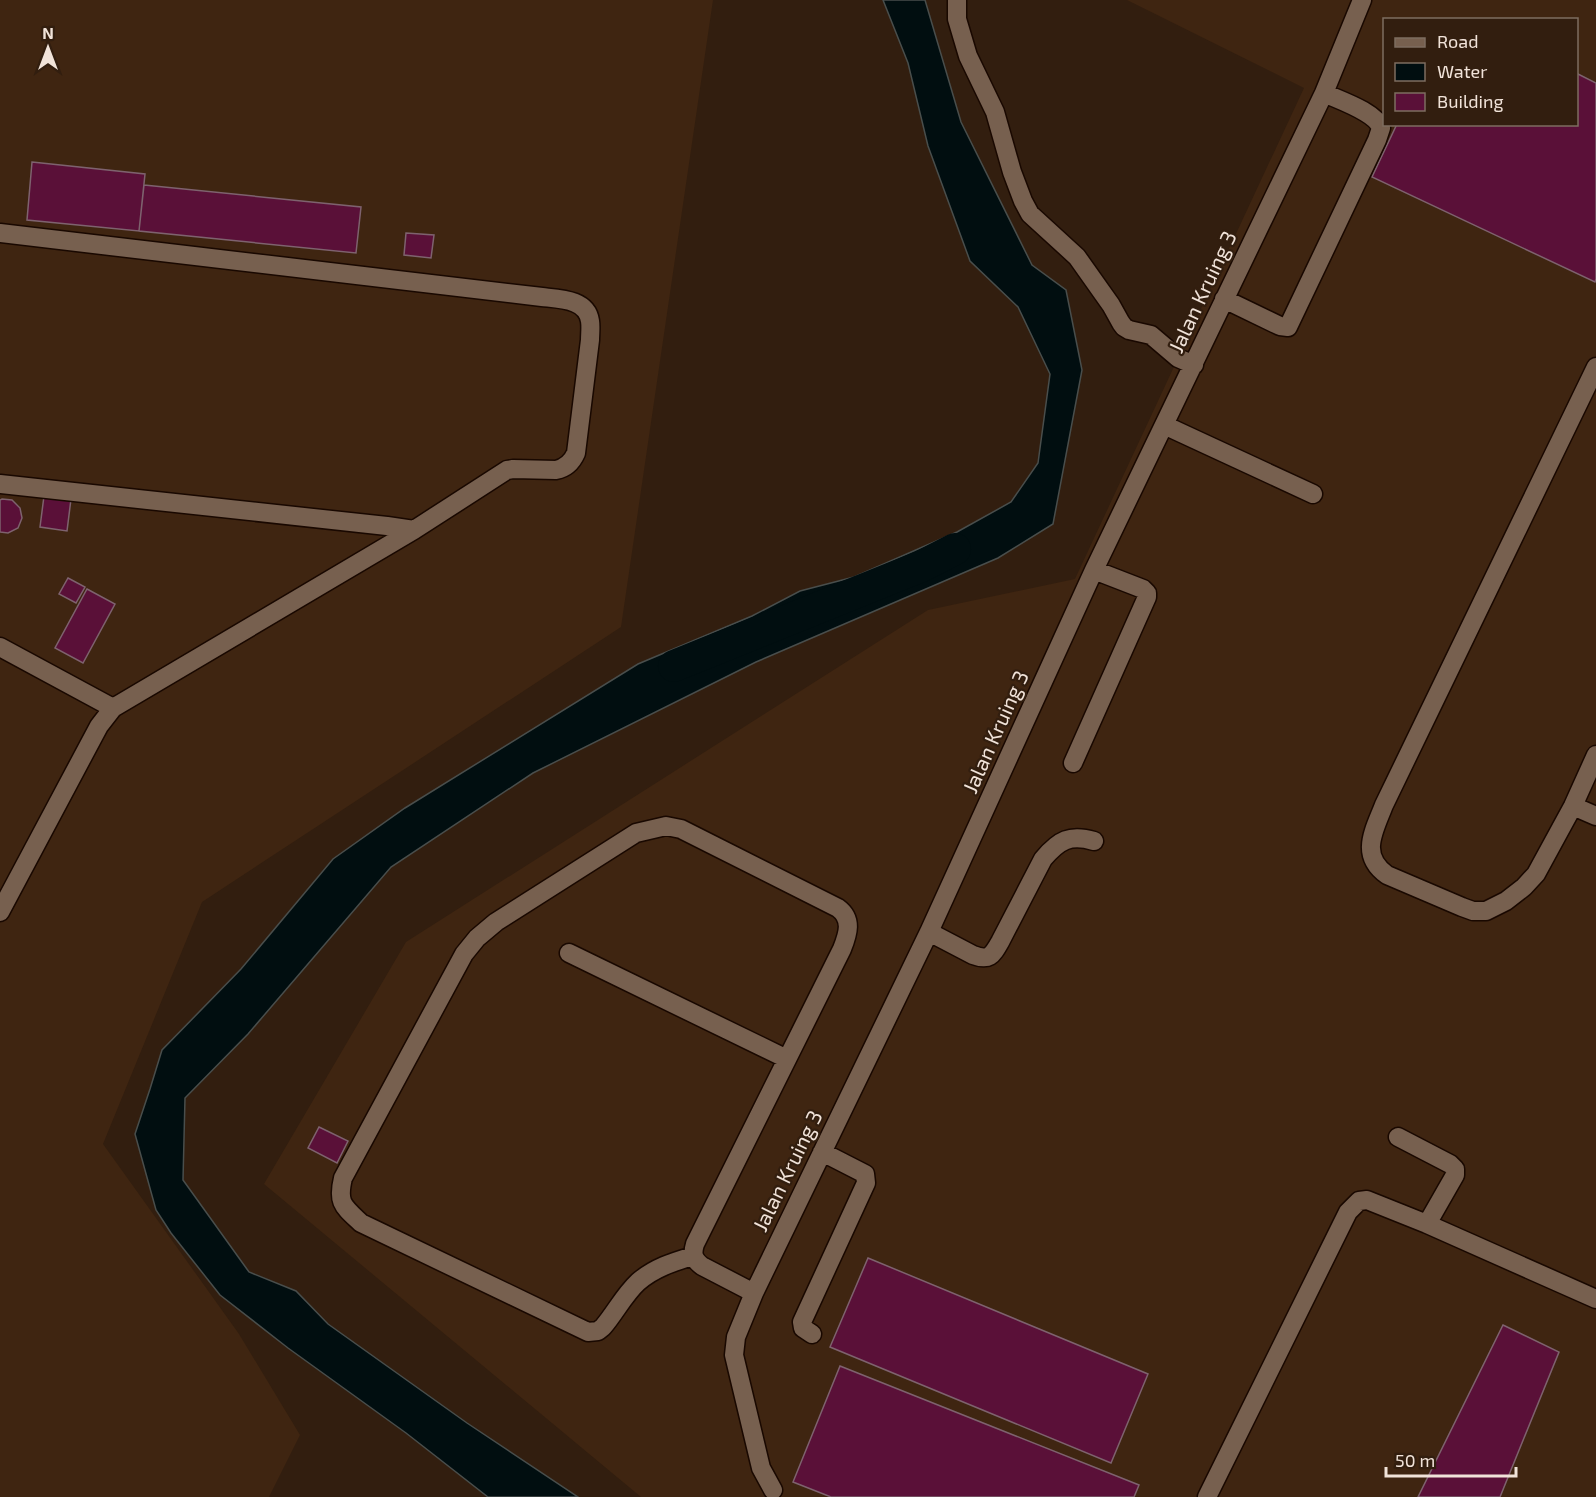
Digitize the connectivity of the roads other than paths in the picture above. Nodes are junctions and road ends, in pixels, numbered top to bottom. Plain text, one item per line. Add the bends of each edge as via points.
1 (957, 0) edge
2 (1362, 0) edge
3 (1324, 93) junction
4 (0, 233) edge
5 (1224, 299) junction
6 (1194, 364) junction
7 (1596, 367) edge
8 (1164, 425) junction
9 (0, 484) edge
10 (1313, 494) dead end
11 (414, 530) junction
12 (1094, 570) junction
13 (0, 647) edge
14 (113, 708) junction
15 (1596, 755) edge
16 (1073, 763) dead end
17 (1573, 806) junction
18 (1596, 816) edge
19 (1094, 841) dead end
20 (0, 912) edge
21 (929, 932) junction
22 (569, 953) dead end
23 (787, 1059) junction
24 (1398, 1137) dead end
25 (822, 1152) junction
26 (1427, 1224) junction
27 (693, 1256) junction
28 (754, 1293) junction
29 (1596, 1299) edge
30 (812, 1334) dead end
31 (773, 1490) dead end
32 (1208, 1497) edge

1 - 6 street via 957,19 968,56 995,112 1012,172 1030,214 1077,257 1124,327 1151,335 1178,358
2 - 3 street, Jalan Kruing 3
3 - 5 street, Jalan Kruing 3
3 - 5 street via 1370,115 1381,128 1288,327
4 - 11 street via 580,304 590,319 590,340 573,458 562,469 507,470
5 - 6 street, Jalan Kruing 3
6 - 8 street, Jalan Kruing 3
7 - 17 street via 1384,805 1374,829 1372,859 1386,875 1462,908 1486,911 1506,901 1536,874
8 - 10 street
8 - 12 street, Jalan Kruing 3
9 - 11 street
11 - 14 street
12 - 16 street via 1143,589 1147,597
12 - 21 street, Jalan Kruing 3
13 - 14 street
14 - 20 street via 99,726
15 - 17 street
17 - 18 street
19 - 21 street via 1068,839 1051,849 990,957 973,955
21 - 25 street, Jalan Kruing 3
22 - 23 street
23 - 27 street via 695,1244
23 - 27 street via 842,949 849,928 846,915 681,829 666,826 636,833 496,921 477,938 464,954 343,1178 339,1193 342,1204 361,1223 588,1332 603,1327 637,1283 654,1270
24 - 26 street via 1455,1169
25 - 28 street, Jalan Kruing 3
25 - 30 street via 865,1174 866,1183 802,1322 803,1328
26 - 29 street
26 - 32 street via 1367,1200 1359,1201 1348,1212
27 - 28 street via 702,1266
28 - 31 street, Jalan Kruing 3 via 736,1337 734,1355 761,1468

